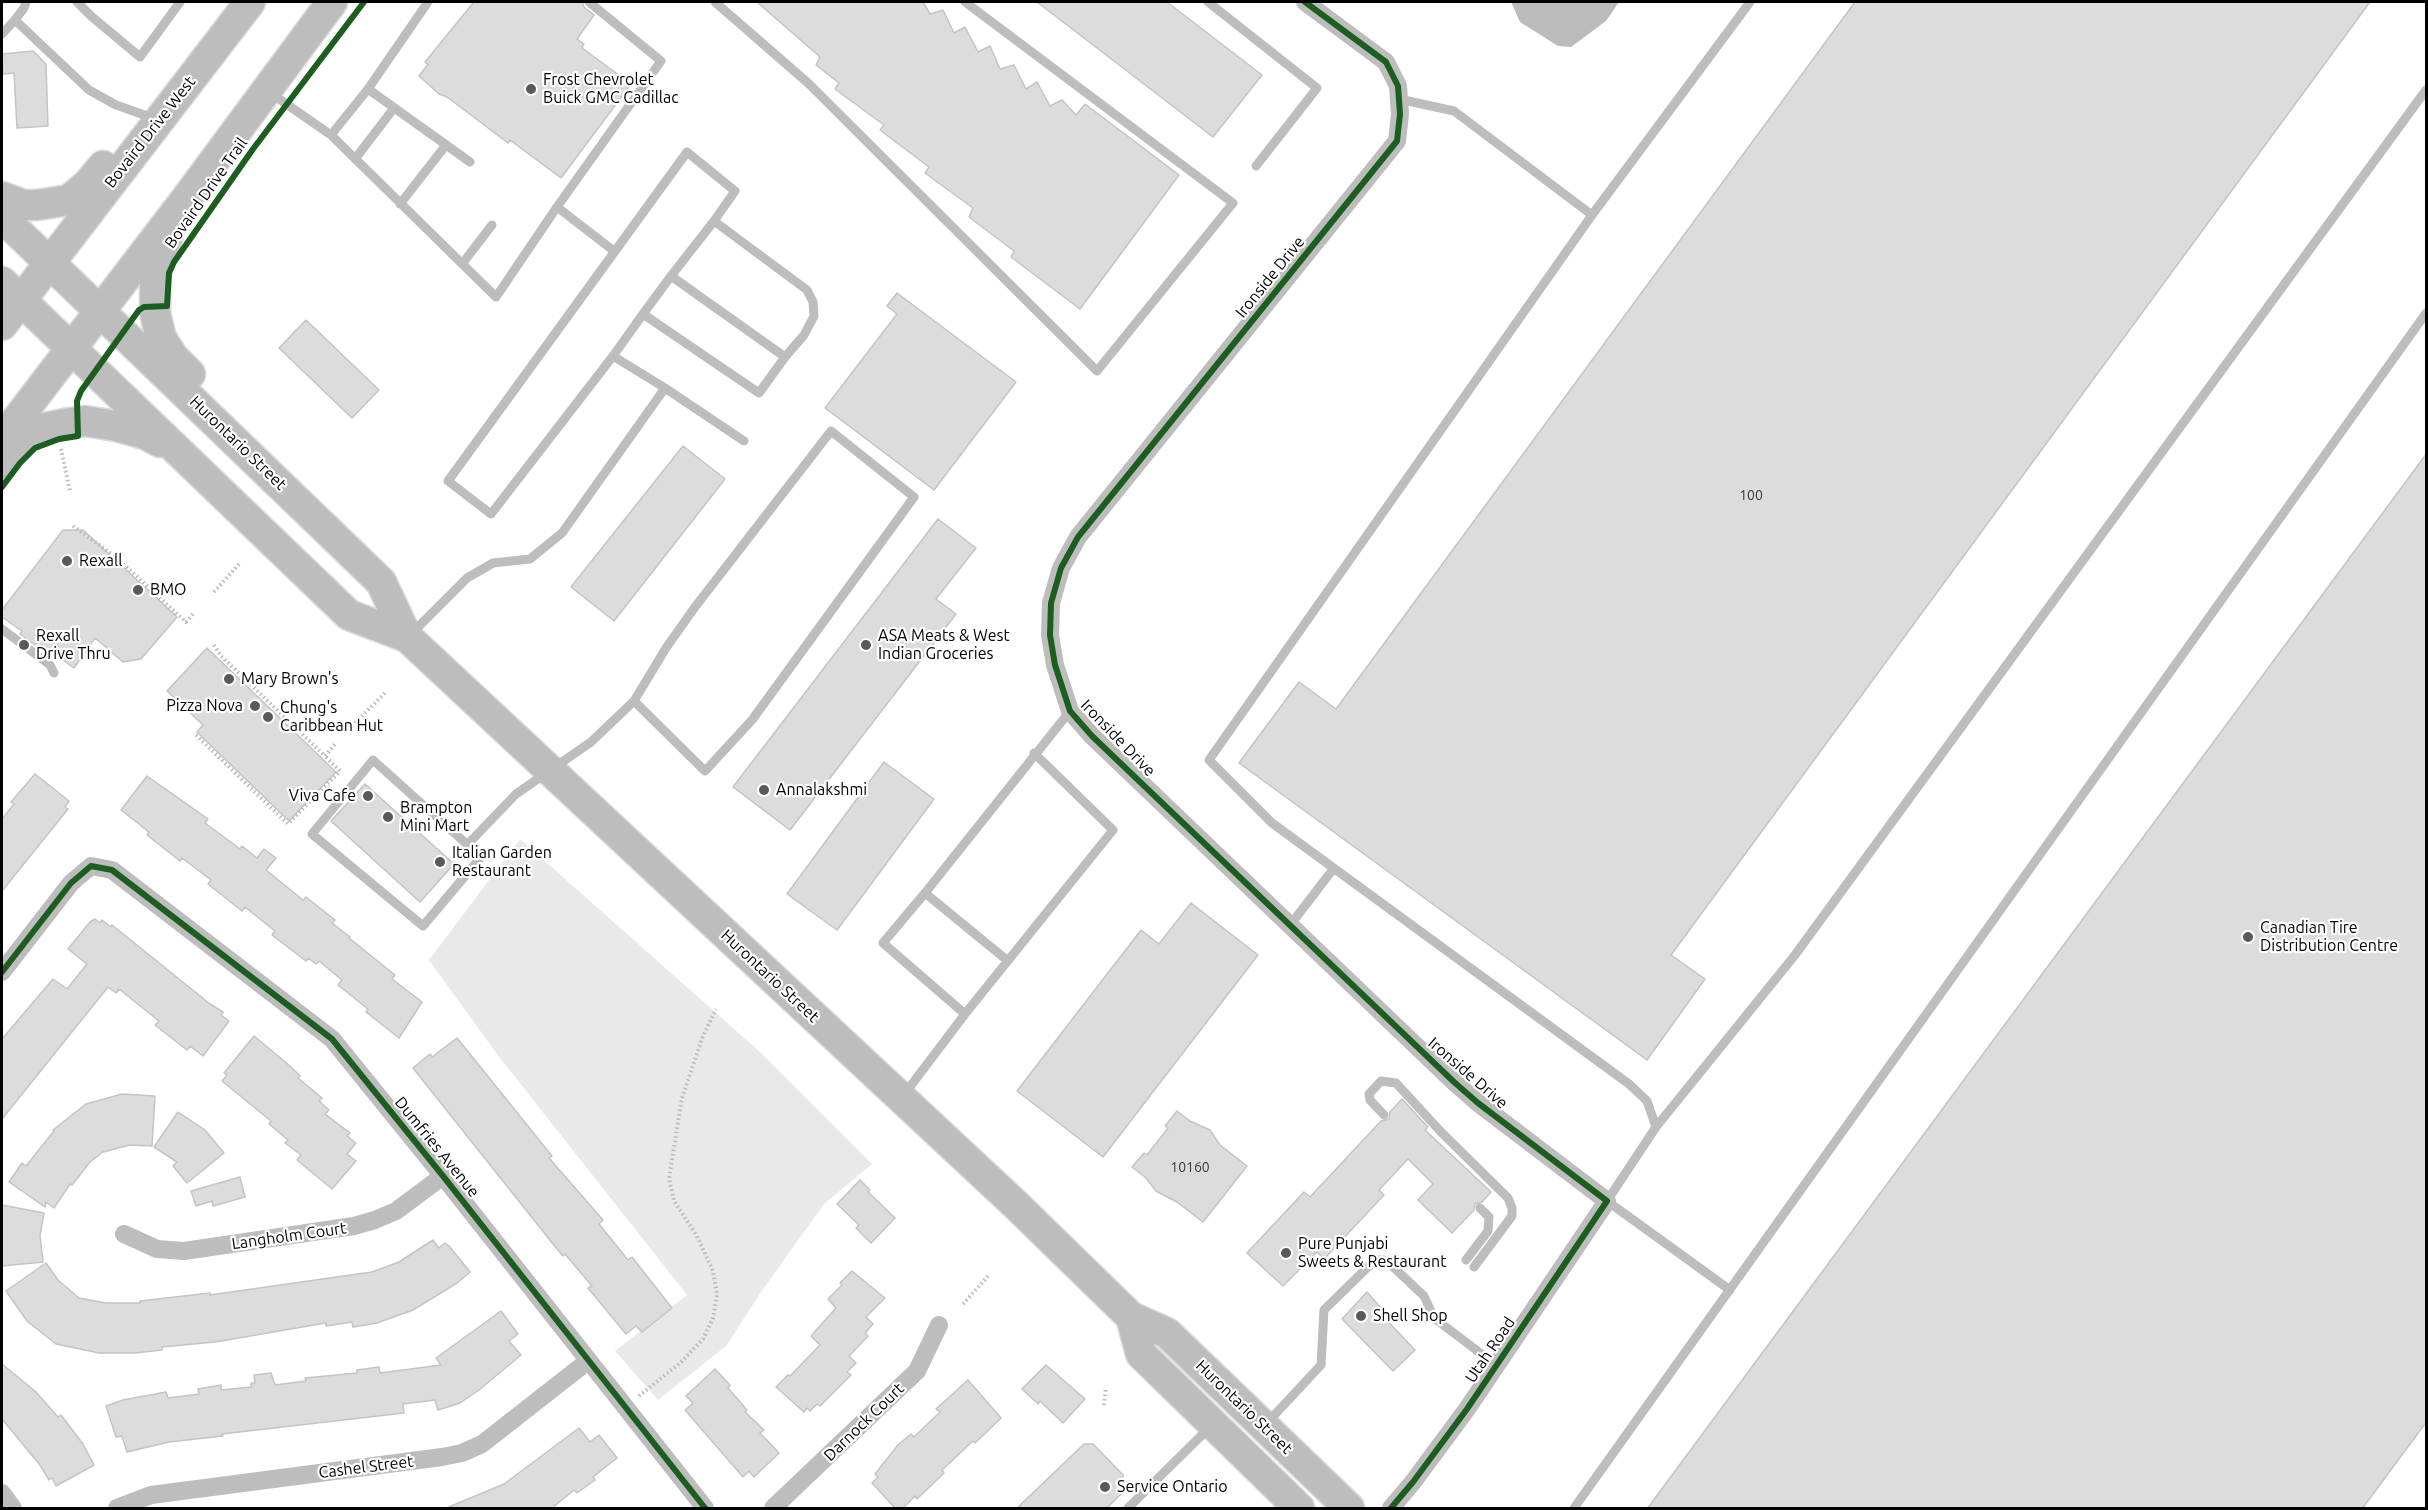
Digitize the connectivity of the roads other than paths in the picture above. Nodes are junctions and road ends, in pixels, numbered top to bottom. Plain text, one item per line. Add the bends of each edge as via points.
1 (26, 2) edge
2 (77, 2) edge
3 (180, 2) edge
4 (250, 2) edge
5 (332, 2) edge
6 (428, 2) edge
7 (589, 2) edge
8 (716, 2) edge
9 (965, 2) edge
10 (1208, 2) edge
11 (1305, 2) edge
12 (1750, 2) edge
13 (15, 20) junction
14 (2, 34) edge
15 (368, 89) junction
16 (2427, 90) edge
17 (266, 91) junction
18 (1399, 99) junction
19 (394, 108) junction
20 (151, 129) junction
21 (331, 135) junction
22 (446, 145) junction
23 (355, 159) junction
24 (470, 162) dead end
25 (1256, 166) dead end
26 (189, 195) junction
27 (2, 197) edge
28 (400, 204) junction
29 (557, 207) junction
30 (1592, 215) junction
31 (2, 217) edge
32 (714, 221) junction
33 (492, 225) dead end
34 (614, 251) junction
35 (50, 262) junction
36 (462, 264) junction
37 (671, 276) junction
38 (11, 291) edge
39 (100, 311) junction
40 (2427, 313) edge
41 (643, 314) junction
42 (2, 325) edge
43 (71, 348) junction
44 (613, 356) junction
45 (785, 357) junction
46 (665, 388) junction
47 (220, 426) junction
48 (2, 439) edge
49 (744, 441) dead end
50 (177, 451) junction
51 (2, 464) edge
52 (2, 629) edge
53 (407, 638) junction
54 (54, 673) dead end
55 (634, 700) junction
56 (1070, 711) junction
57 (1035, 753) junction
58 (551, 770) junction
59 (467, 845) junction
60 (1334, 868) junction
61 (926, 893) junction
62 (1291, 924) junction
63 (1008, 961) junction
64 (2, 972) edge
65 (965, 1014) junction
66 (901, 1098) junction
67 (1384, 1115) dead end
68 (1656, 1127) junction
69 (443, 1176) junction
70 (1607, 1202) junction
71 (1480, 1208) dead end
72 (124, 1234) dead end
73 (1466, 1260) dead end
74 (1474, 1267) dead end
75 (1730, 1290) junction
76 (1131, 1317) junction
77 (939, 1325) dead end
78 (588, 1361) junction
79 (1496, 1365) junction
80 (1212, 1425) junction
81 (1264, 1426) junction
82 (2, 1493) edge
83 (13, 1509) edge
84 (117, 1509) edge
85 (705, 1509) edge
86 (773, 1509) edge
87 (1128, 1509) edge
88 (1299, 1509) edge
89 (1349, 1509) edge
90 (1390, 1509) edge
91 (1574, 1509) edge

1 - 13 lane
2 - 3 lane via 140,57
4 - 20 main road, Bovaird Drive West
5 - 17 main road
6 - 15 lane
7 - 29 lane via 661,61
8 - 9 lane via 808,83 1097,371 1233,202
10 - 25 lane via 1317,88
11 - 18 street, Ironside Drive via 1386,62 1398,86
12 - 30 lane
13 - 14 lane
13 - 20 lane via 89,90
15 - 19 lane
15 - 21 lane
16 - 68 lane via 1795,955
17 - 21 lane
17 - 26 main road
18 - 30 lane via 1454,111
18 - 56 street, Ironside Drive via 1397,141 1078,537 1061,568 1051,603 1050,635
19 - 22 lane
19 - 23 lane
20 - 27 main road via 114,152 69,200 24,205
20 - 35 main road, Bovaird Drive West
21 - 23 lane
22 - 24 lane
22 - 28 lane
23 - 28 lane
26 - 39 main road
26 - 47 main road via 168,234 156,270 155,313 161,338 173,357 216,400
28 - 36 lane
29 - 34 lane
29 - 36 lane via 496,297
30 - 60 lane via 1209,760 1272,823
31 - 35 main road, Hurontario Street
32 - 34 lane via 735,191 687,153
32 - 37 lane
32 - 45 lane via 807,290 814,316
33 - 36 lane
34 - 44 lane via 448,481 491,514
35 - 38 main road, Bovaird Drive West
35 - 39 main road, Hurontario Street
37 - 41 lane
37 - 45 lane
38 - 42 main road, Bovaird Drive West
38 - 43 main road, Hurontario Street
39 - 43 main road
39 - 47 main road, Hurontario Street
40 - 75 lane
41 - 44 lane
41 - 45 lane via 759,393
43 - 48 main road
43 - 50 main road, Hurontario Street
44 - 46 lane
46 - 49 lane
46 - 53 lane via 562,533 530,559 493,563 467,578
47 - 53 main road, Hurontario Street via 381,582
50 - 51 main road via 145,434 100,423 68,430 45,428 22,438
50 - 53 main road, Hurontario Street via 349,615
52 - 54 lane via 50,664
53 - 58 main road, Hurontario Street
55 - 55 lane via 705,771 752,720 914,496 831,431 694,607
55 - 58 lane via 591,742
56 - 57 lane
56 - 62 street, Ironside Drive
57 - 61 lane
57 - 63 lane via 1113,830
58 - 59 lane via 516,794
58 - 66 main road, Hurontario Street
59 - 59 lane via 481,857 423,926 312,834 373,760
60 - 62 lane
60 - 68 lane via 1629,1084 1647,1101
61 - 63 lane
61 - 65 lane via 882,943
62 - 70 street, Ironside Drive via 1462,1089
63 - 65 lane
64 - 69 street, Dumfries Avenue via 70,883 91,866 112,870 332,1039
65 - 66 lane
66 - 76 main road, Hurontario Street
67 - 74 lane via 1368,1094 1382,1081 1396,1083 1508,1198 1512,1215
68 - 70 lane
69 - 72 street, Langholm Court via 396,1211 354,1226 184,1251 157,1249
69 - 78 street, Dumfries Avenue
70 - 75 lane
70 - 79 street, Utah Road
71 - 73 lane via 1489,1217 1488,1231
75 - 91 lane
76 - 80 main road, Hurontario Street via 1141,1354
76 - 81 main road, Hurontario Street via 1167,1333
77 - 86 street, Darnock Court via 917,1371
78 - 84 street, Cashel Street via 482,1444 462,1453 151,1495
78 - 85 street, Dumfries Avenue
79 - 81 lane via 1434,1318 1424,1296 1389,1263 1375,1260 1324,1310 1321,1365
79 - 90 street, Utah Road via 1449,1434
80 - 87 lane
80 - 88 main road, Hurontario Street
81 - 89 main road, Hurontario Street
82 - 83 street

